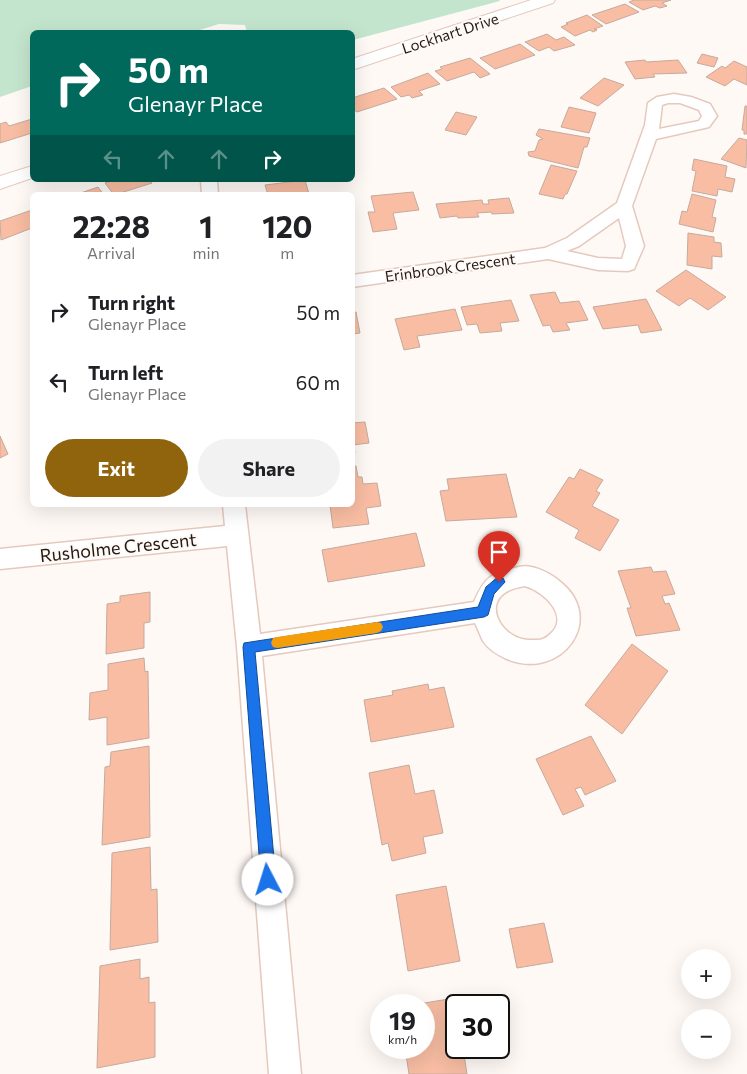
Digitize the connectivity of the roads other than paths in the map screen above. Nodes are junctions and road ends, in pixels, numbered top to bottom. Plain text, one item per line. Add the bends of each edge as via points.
1 (547, 0) edge
2 (355, 64) edge
3 (649, 136) dead end
4 (30, 173) edge
5 (0, 183) edge
6 (624, 206) junction
7 (548, 253) junction
8 (355, 281) edge
9 (234, 507) edge
10 (236, 535) junction
11 (0, 560) edge
12 (484, 611) dead end
13 (249, 647) junction
14 (285, 1074) edge

1 - 2 street, Lockhart Drive
3 - 6 street
4 - 5 street
6 - 7 street, Erinbrook Crescent via 573,242
6 - 7 street, Erinbrook Crescent via 635,246 628,264 598,264
7 - 8 street, Erinbrook Crescent
9 - 10 street
10 - 11 street, Rusholme Crescent
10 - 13 street
12 - 13 street
13 - 14 street

